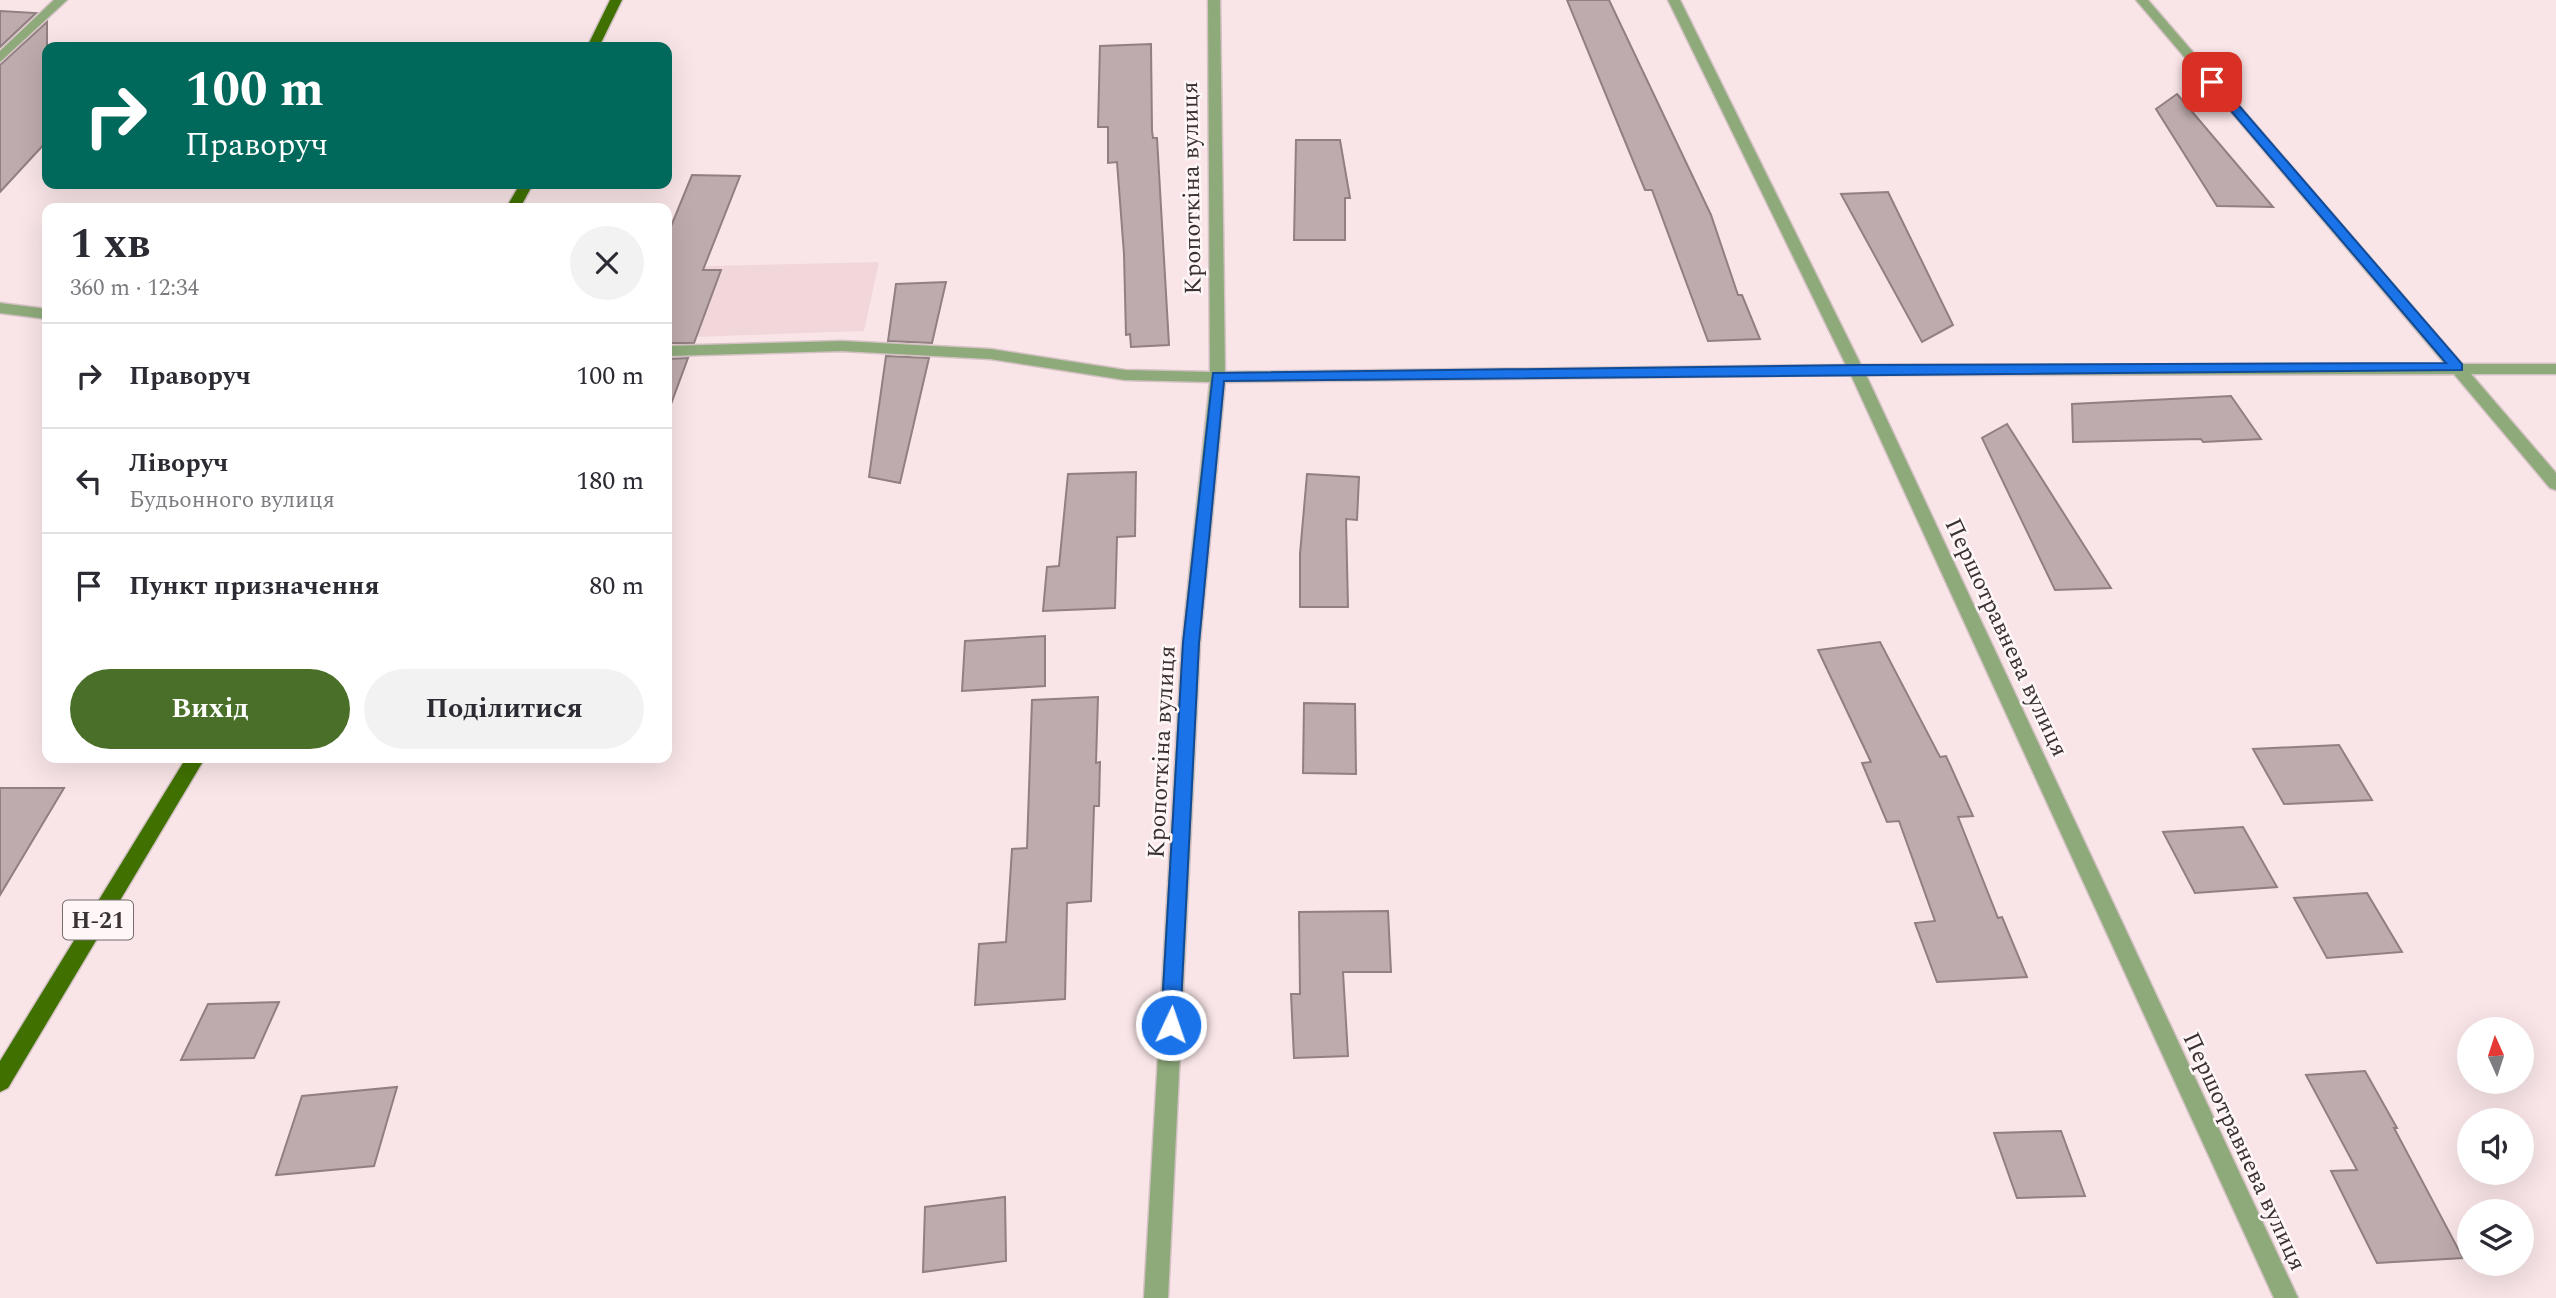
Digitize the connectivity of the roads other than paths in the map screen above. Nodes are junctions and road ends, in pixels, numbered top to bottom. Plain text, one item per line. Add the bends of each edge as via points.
1 (61, 0) edge
2 (617, 0) edge
3 (1214, 0) edge
4 (1674, 0) edge
5 (2142, 0) edge
6 (596, 42) edge
7 (0, 58) edge
8 (0, 308) edge
9 (42, 313) edge
10 (672, 351) edge
11 (2458, 367) junction
12 (1856, 369) junction
13 (2556, 369) edge
14 (1218, 377) junction
15 (2556, 484) edge
16 (194, 763) edge
17 (0, 1081) edge
18 (1156, 1298) edge
19 (2286, 1298) edge

1 - 7 street
2 - 6 main road
3 - 14 street, Кропоткіна вулиця
4 - 12 street, Першотравнева вулиця
5 - 11 street
8 - 9 street
10 - 14 street via 842,346 990,354 1125,375
11 - 12 street
11 - 13 street
11 - 15 street
12 - 14 street
12 - 19 street, Першотравнева вулиця
14 - 18 street, Кропоткіна вулиця via 1191,643
16 - 17 main road, Н-21

